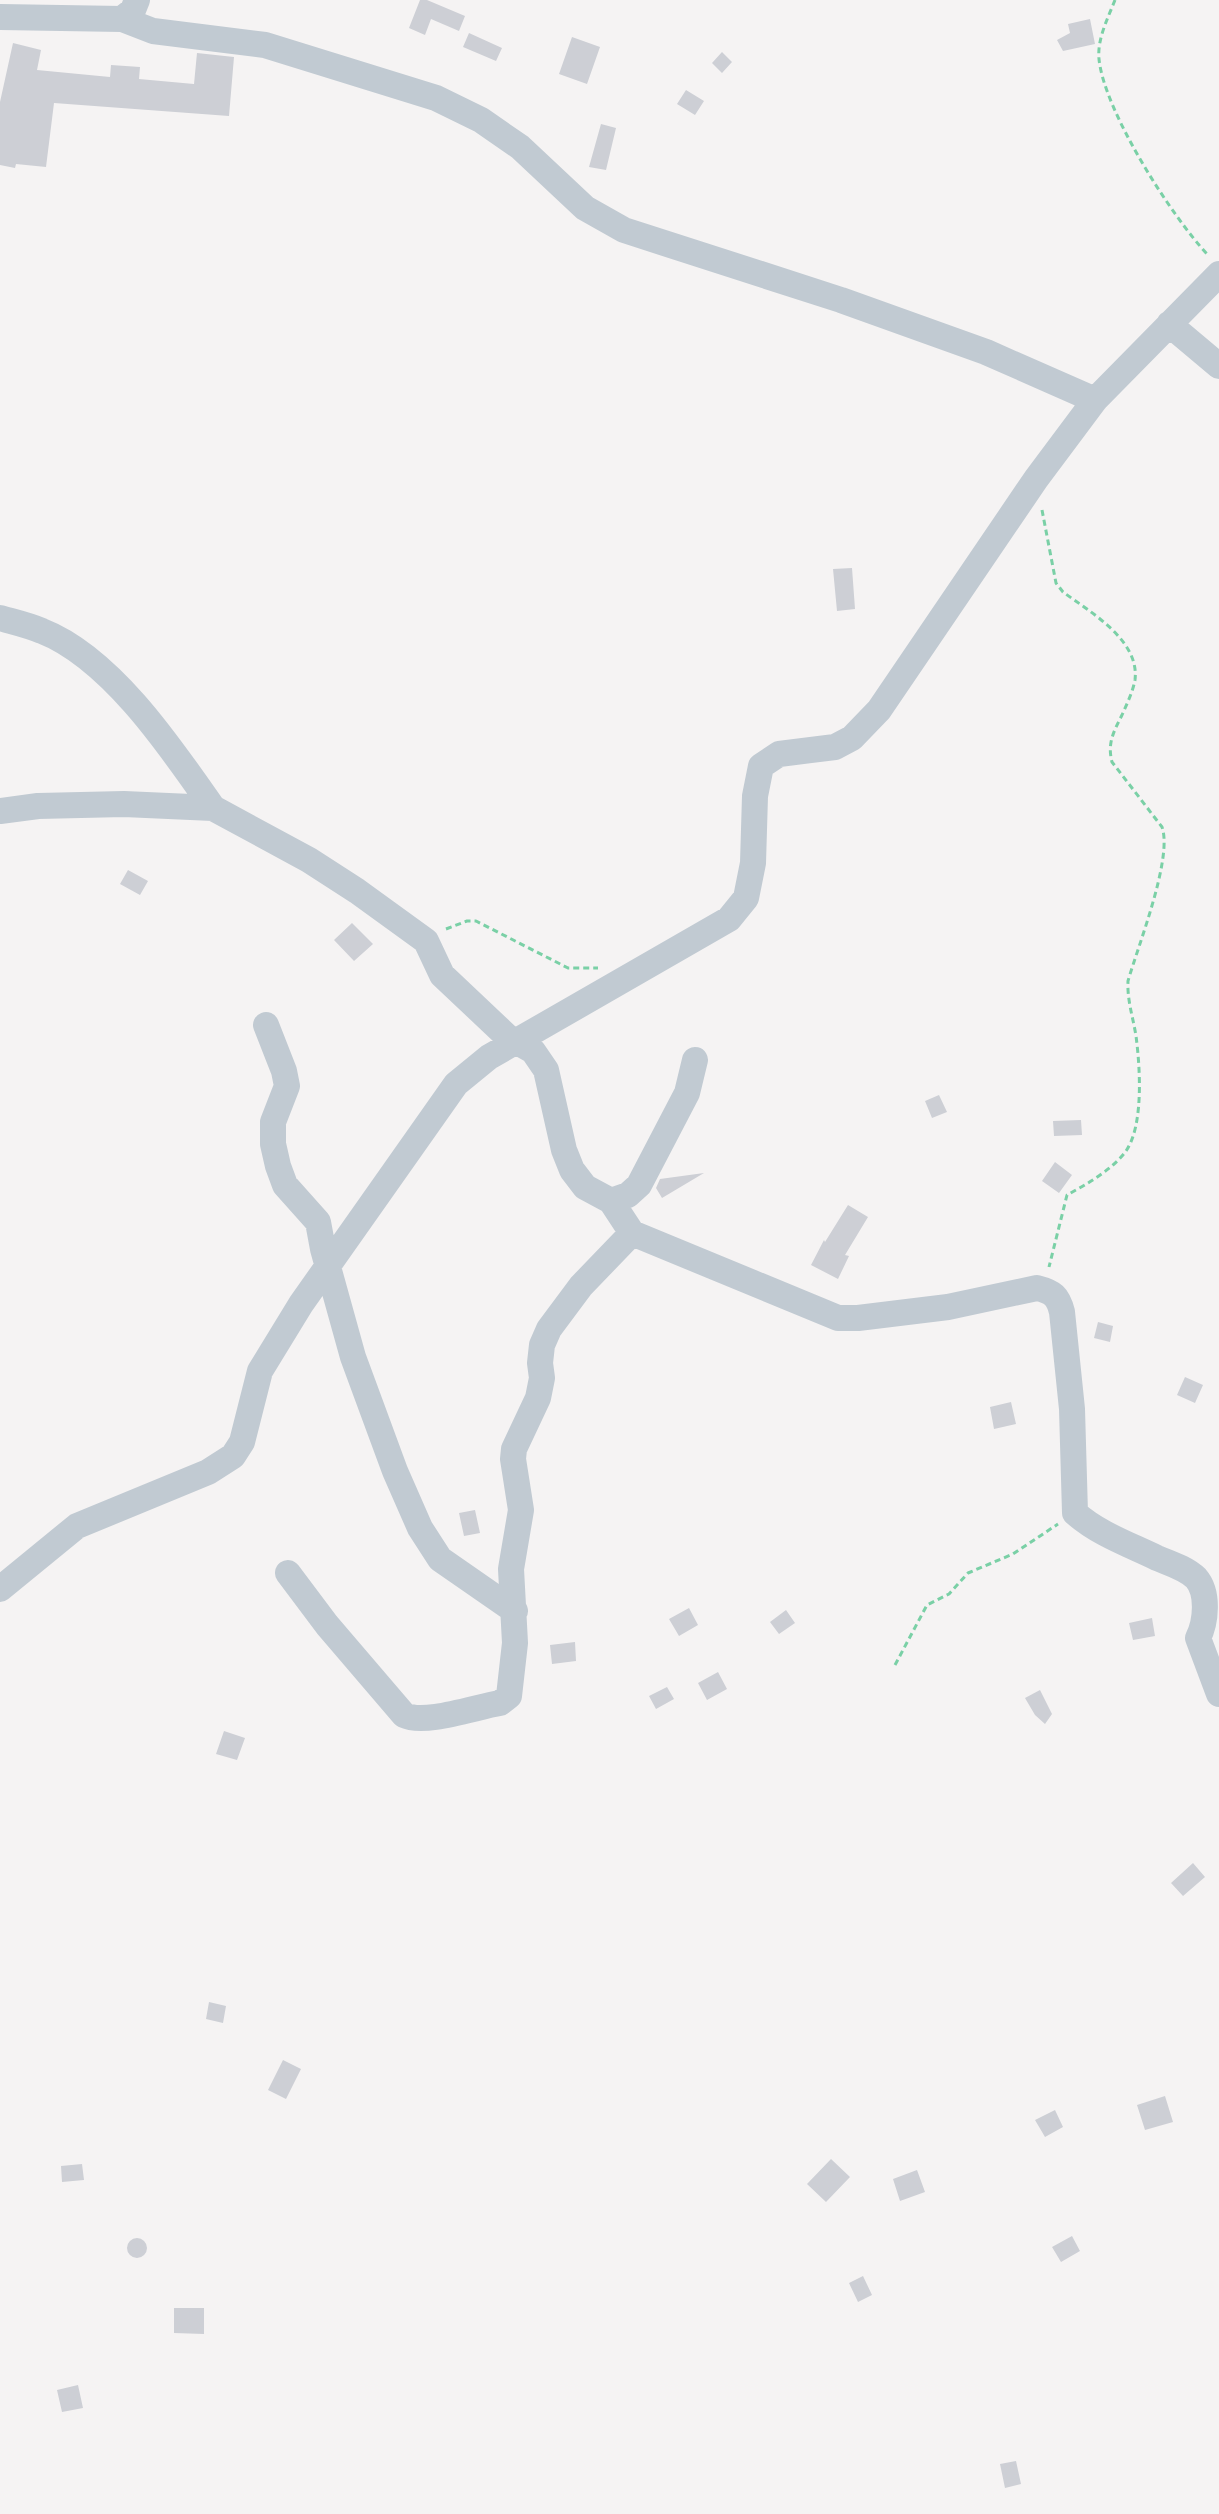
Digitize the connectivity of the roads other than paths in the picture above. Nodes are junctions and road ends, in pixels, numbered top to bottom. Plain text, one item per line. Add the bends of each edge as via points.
1 (130, 10) edge
2 (0, 17) edge
3 (1214, 266) edge
4 (1169, 324) junction
5 (1219, 366) edge
6 (1095, 400) junction
7 (0, 618) edge
8 (213, 808) junction
9 (0, 811) edge
10 (266, 1025) dead end
11 (515, 1043) junction
12 (695, 1060) dead end
13 (611, 1201) junction
14 (632, 1233) junction
15 (328, 1267) junction
16 (288, 1573) dead end
17 (0, 1589) edge
18 (515, 1611) junction
19 (1219, 1694) edge

1 - 2 street
1 - 6 street via 153,31 287,50 436,98 520,147 585,208 624,230 986,352
3 - 4 street
4 - 5 street
4 - 6 street
6 - 11 street via 879,710 852,738 835,747 779,754 761,766 746,898 729,919
7 - 8 street via 44,631 86,657 175,751
8 - 9 street via 124,804
8 - 11 street via 309,860 426,941 442,975
10 - 15 street via 287,1086 273,1122 278,1166 285,1185 318,1222
11 - 13 street via 533,1051 546,1070 572,1170 585,1187
11 - 15 street via 456,1084
12 - 13 street via 687,1093 639,1185
13 - 14 street
14 - 18 street via 581,1286 542,1345 538,1398 514,1449 521,1510 511,1569
14 - 19 street via 838,1318 948,1307 1037,1288 1058,1297 1072,1409 1075,1513 1094,1529 1197,1579 1204,1625 1198,1638
15 - 17 street via 260,1371 242,1442 233,1456 208,1472 77,1526
15 - 18 street via 375,1421 430,1546 453,1570
16 - 18 street via 404,1715 414,1720 500,1703 509,1696

